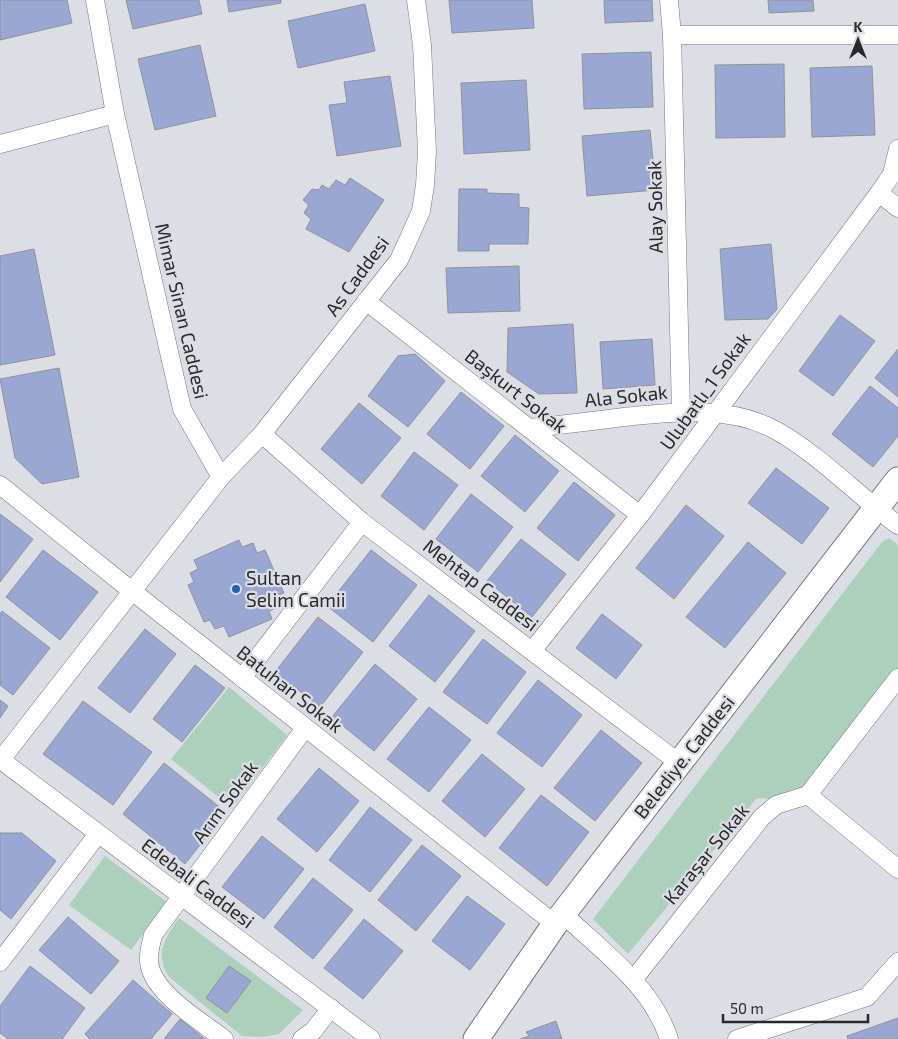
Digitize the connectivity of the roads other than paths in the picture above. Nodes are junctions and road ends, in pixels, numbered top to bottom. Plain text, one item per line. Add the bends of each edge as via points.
1 (95, 0) edge
2 (416, 0) edge
3 (669, 0) edge
4 (672, 35) junction
5 (898, 35) edge
6 (115, 114) junction
7 (0, 144) edge
8 (898, 149) edge
9 (879, 193) junction
10 (898, 208) edge
11 (366, 301) junction
12 (681, 412) junction
13 (715, 413) junction
14 (529, 428) junction
15 (262, 434) junction
16 (222, 478) junction
17 (898, 480) edge
18 (0, 485) edge
19 (877, 510) junction
20 (640, 515) junction
21 (362, 522) junction
22 (898, 525) edge
23 (132, 591) junction
24 (532, 651) junction
25 (242, 678) junction
26 (898, 678) edge
27 (305, 728) junction
28 (0, 760) edge
29 (680, 763) junction
30 (808, 795) junction
31 (98, 834) junction
32 (898, 869) edge
33 (182, 898) junction
34 (559, 919) junction
35 (0, 962) edge
36 (898, 962) edge
37 (633, 980) junction
38 (331, 1008) junction
39 (224, 1039) edge
40 (302, 1039) edge
41 (371, 1039) edge
42 (476, 1039) edge
43 (669, 1039) edge
44 (737, 1039) edge

1 - 6 street, Mimar Sinan Caddesi
2 - 11 street, As Caddesi via 428,152 421,211 399,260
3 - 4 street, Alay Sokak
4 - 5 street
4 - 12 street, Alay Sokak
6 - 7 street
6 - 16 street, Mimar Sinan Caddesi via 182,409
8 - 9 street, Ulubatlı_1 Sokak via 892,174
9 - 10 street
9 - 13 street, Ulubatlı_1 Sokak
11 - 14 street, Başkurt Sokak
11 - 15 street, As Caddesi
12 - 13 street, Ala Sokak
12 - 14 street, Ala Sokak
13 - 19 street, Ala Sokak via 754,421 777,431 813,456
13 - 20 street, Ulubatlı_1 Sokak
14 - 20 street, Başkurt Sokak
15 - 16 street, As Caddesi
15 - 21 street, Mehtap Caddesi
16 - 23 street
17 - 19 street, Belediye. Caddesi
18 - 23 street, Batuhan Sokak
19 - 22 street, Ala Sokak
19 - 29 street, Belediye. Caddesi
20 - 24 street, Ulubatlı_1 Sokak
21 - 24 street, Mehtap Caddesi
21 - 25 street
23 - 25 street, Batuhan Sokak
23 - 28 street
24 - 29 street, Mehtap Caddesi
25 - 27 street, Batuhan Sokak
26 - 30 street
27 - 33 street, Arım Sokak
27 - 34 street, Batuhan Sokak
28 - 31 street, Edebali Caddesi
29 - 34 street, Belediye. Caddesi
30 - 32 street
30 - 37 street, Karaşar Sokak via 776,805 762,817
31 - 33 street, Edebali Caddesi
31 - 35 street
33 - 38 street, Edebali Caddesi
33 - 39 street, Arım Sokak via 153,935 149,964 156,981 168,996
34 - 37 street, Batuhan Sokak
34 - 42 street, Belediye. Caddesi
36 - 44 street via 867,997
37 - 43 street, Batuhan Sokak via 654,1006
38 - 40 street via 313,1031
38 - 41 street, Edebali Caddesi

